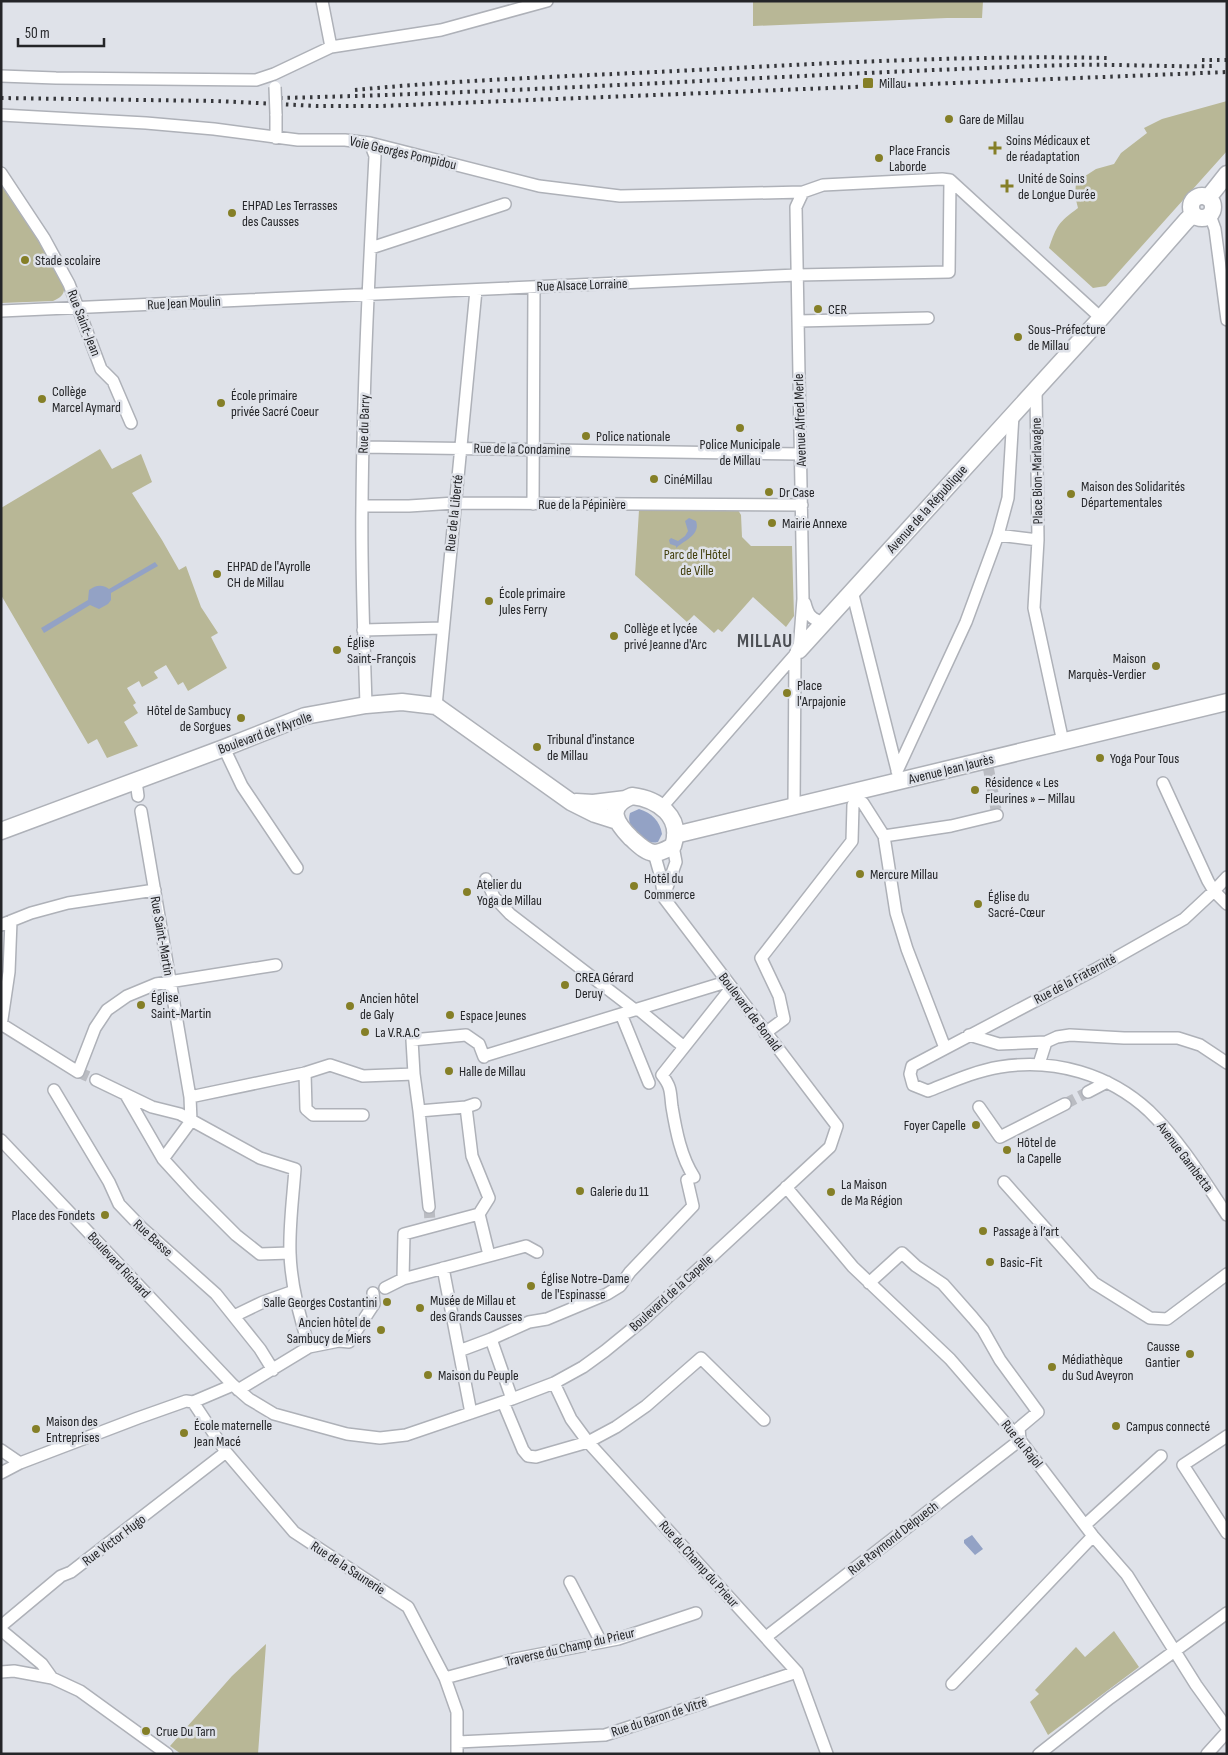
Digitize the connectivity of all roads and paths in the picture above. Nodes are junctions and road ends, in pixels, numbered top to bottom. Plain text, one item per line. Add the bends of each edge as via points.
1 (322, 1) edge
2 (547, 1) edge
3 (331, 46) junction
4 (274, 74) junction
5 (1, 76) edge
6 (1, 115) edge
7 (276, 138) junction
8 (370, 143) junction
9 (1, 173) edge
10 (1227, 174) edge
11 (950, 180) junction
12 (803, 192) junction
13 (505, 204) dead end
14 (1201, 215) junction
15 (371, 248) junction
16 (797, 275) junction
17 (534, 288) junction
18 (476, 290) junction
19 (368, 294) junction
20 (79, 308) junction
21 (1, 311) edge
22 (928, 318) dead end
23 (1100, 318) junction
24 (1227, 320) edge
25 (798, 321) junction
26 (1036, 390) junction
27 (1012, 415) junction
28 (131, 423) dead end
29 (363, 447) junction
30 (461, 448) junction
31 (533, 450) junction
32 (801, 454) junction
33 (455, 503) junction
34 (533, 504) junction
35 (802, 504) junction
36 (362, 506) junction
37 (998, 535) junction
38 (1038, 540) junction
39 (852, 591) junction
40 (803, 598) junction
41 (824, 623) junction
42 (443, 628) junction
43 (363, 630) junction
44 (797, 652) junction
45 (1227, 702) edge
46 (366, 705) junction
47 (436, 706) junction
48 (1063, 742) junction
49 (224, 748) junction
50 (898, 776) junction
51 (1163, 782) dead end
52 (857, 796) junction
53 (626, 799) junction
54 (571, 802) junction
55 (794, 806) junction
56 (662, 807) junction
57 (141, 811) dead end
58 (997, 815) dead end
59 (616, 821) junction
60 (1, 831) edge
61 (884, 836) junction
62 (674, 841) junction
63 (654, 853) junction
64 (297, 868) dead end
65 (1227, 877) edge
66 (486, 879) dead end
67 (154, 890) junction
68 (1214, 891) junction
69 (664, 898) junction
70 (1227, 904) edge
71 (6, 923) edge
72 (276, 965) dead end
73 (170, 982) junction
74 (729, 985) junction
75 (636, 1009) junction
76 (621, 1014) junction
77 (2, 1025) edge
78 (765, 1033) junction
79 (970, 1035) junction
80 (1046, 1042) junction
81 (684, 1047) junction
82 (945, 1048) junction
83 (1227, 1063) edge
84 (1039, 1064) junction
85 (305, 1073) junction
86 (414, 1074) junction
87 (96, 1080) tunnel mouth
88 (1107, 1082) junction
89 (649, 1083) dead end
90 (913, 1085) joint
91 (54, 1090) dead end
92 (1088, 1092) tunnel mouth
93 (126, 1096) junction
94 (190, 1097) junction
95 (1065, 1104) tunnel mouth
96 (978, 1107) dead end
97 (419, 1114) junction
98 (363, 1115) dead end
99 (191, 1121) junction
100 (836, 1126) joint
101 (1, 1140) edge
102 (163, 1159) junction
103 (1004, 1182) dead end
104 (786, 1187) junction
105 (429, 1207) tunnel mouth
106 (479, 1214) junction
107 (1227, 1215) edge
108 (537, 1252) dead end
109 (290, 1253) junction
110 (489, 1255) junction
111 (443, 1268) junction
112 (1227, 1274) edge
113 (403, 1279) junction
114 (869, 1282) junction
115 (385, 1288) dead end
116 (294, 1290) junction
117 (373, 1293) dead end
118 (234, 1316) junction
119 (491, 1339) junction
120 (310, 1348) junction
121 (459, 1351) junction
122 (272, 1370) junction
123 (554, 1383) junction
124 (236, 1387) junction
125 (507, 1401) junction
126 (193, 1402) junction
127 (471, 1413) junction
128 (764, 1420) dead end
129 (1227, 1436) edge
130 (1020, 1440) junction
131 (588, 1442) junction
132 (1, 1450) edge
133 (226, 1452) junction
134 (1161, 1456) dead end
135 (20, 1463) junction
136 (1, 1474) edge
137 (1085, 1525) junction
138 (1227, 1533) edge
139 (1093, 1536) junction
140 (570, 1582) dead end
141 (696, 1613) dead end
142 (1227, 1613) edge
143 (1, 1628) edge
144 (766, 1637) junction
145 (601, 1642) junction
146 (1174, 1650) junction
147 (1, 1672) edge
148 (797, 1672) junction
149 (52, 1678) junction
150 (444, 1678) junction
151 (952, 1684) dead end
152 (1227, 1728) edge
153 (1227, 1732) edge
154 (457, 1748) edge
155 (167, 1754) edge
156 (827, 1754) edge
157 (1039, 1754) edge
158 (1207, 1754) edge

1 - 3 street
2 - 3 street via 440,30
3 - 4 street
4 - 5 street via 256,80
4 - 7 street, bridge
6 - 7 street, Voie Georges Pompidou via 146,123
7 - 8 street, Voie Georges Pompidou
8 - 12 street, Voie Georges Pompidou via 539,186 620,196
8 - 15 street, Rue du Barry via 375,156
9 - 20 street, Rue Saint-Jean via 44,238
10 - 14 main road, Avenue de la République via 1208,198 1195,198 1191,206
11 - 12 street, Voie Georges Pompidou via 823,185
11 - 16 street, Rue Alsace Lorraine via 950,272
11 - 23 street
12 - 16 street, Avenue Alfred Merle via 796,207
13 - 15 street
14 - 23 main road, Avenue de la République via 1186,220
14 - 24 street via 1215,229
15 - 19 street, Rue du Barry
16 - 17 street, Rue Alsace Lorraine
16 - 25 street, Avenue Alfred Merle
17 - 18 street, Rue Alsace Lorraine
17 - 31 street
18 - 19 street, Rue Alsace Lorraine
18 - 30 street, Rue de la Liberté
19 - 20 street, Rue Jean Moulin
19 - 29 street, Rue du Barry
20 - 21 street, Rue Jean Moulin
20 - 28 street, Rue Saint-Jean via 101,369 113,381
22 - 25 street
23 - 26 main road, Avenue de la République
25 - 32 street, Avenue Alfred Merle
26 - 27 main road, Avenue de la République
26 - 38 street, Place Bion-Marlavagne
27 - 37 street, Place Bion-Marlavagne via 1008,498
27 - 39 main road, Avenue de la République
29 - 30 street, Rue de la Condamine
29 - 36 street, Rue du Barry
30 - 31 street, Rue de la Condamine
30 - 33 street, Rue de la Liberté
31 - 32 street, Rue de la Condamine
31 - 34 street
32 - 35 street, Avenue Alfred Merle
33 - 34 street, Rue de la Pépinière
33 - 36 street, Rue de la Pépinière
33 - 42 street, Rue de la Liberté
34 - 35 street, Rue de la Pépinière
35 - 40 street, Avenue Alfred Merle
36 - 43 street, Rue du Barry
37 - 38 street, Place Bion-Marlavagne
37 - 50 street via 966,622
38 - 48 street via 1034,608
39 - 41 main road, Avenue de la République
39 - 50 street
40 - 41 street via 812,619
40 - 44 street, Avenue Alfred Merle
41 - 44 main road, Avenue de la République
42 - 43 street
42 - 47 street, Rue de la Liberté
43 - 46 street, Rue du Barry
44 - 55 street, Avenue Alfred Merle
44 - 56 street, Avenue de la République
45 - 48 main road, Avenue Jean Jaurès
46 - 47 main road, Boulevard de l'Ayrolle via 402,702
46 - 49 main road, Boulevard de l'Ayrolle via 305,716
47 - 54 main road, Boulevard de l'Ayrolle
48 - 50 main road, Avenue Jean Jaurès via 987,763
49 - 60 main road, Boulevard de l'Ayrolle via 137,788
49 - 64 street via 242,786
50 - 52 main road, Avenue Jean Jaurès
51 - 68 street
52 - 55 main road, Avenue Jean Jaurès
52 - 61 street
52 - 78 street via 853,805 852,841 761,958 779,996 784,1019
53 - 54 main road
53 - 56 main road via 632,796 642,798
53 - 59 main road via 618,806
54 - 59 main road, Boulevard de l'Ayrolle
55 - 62 main road, Avenue Jean Jaurès
56 - 62 main road via 674,825
57 - 67 street, Rue Saint-Martin
58 - 61 street
59 - 63 main road via 638,845
61 - 82 street via 896,913
62 - 63 main road
62 - 69 street via 676,862
63 - 69 street, Boulevard de Bonald
65 - 68 street, Rue de la Fraternité
66 - 75 street via 494,897 510,914
67 - 71 street via 68,903
67 - 73 street, Rue Saint-Martin
68 - 70 street
68 - 79 street, Rue de la Fraternité via 1184,920
69 - 74 street, Boulevard de Bonald
71 - 77 street via 8,972
72 - 73 street
73 - 77 street via 127,996 107,1010 95,1028 78,1072
73 - 94 street, Rue Saint-Martin
74 - 75 street
74 - 78 street, Boulevard de Bonald
74 - 81 street
75 - 76 street
75 - 81 street
76 - 86 street via 484,1057 479,1044 466,1035 412,1040
76 - 89 street
78 - 100 street, Boulevard de Bonald
79 - 80 street via 999,1044
79 - 82 street, Rue de la Fraternité
80 - 83 street via 1070,1035 1178,1038 1200,1045
80 - 84 street
81 - 119 street via 662,1075 670,1085 693,1206 620,1286 547,1319 529,1322
82 - 90 street, Rue de la Fraternité via 912,1066
84 - 88 street, Avenue Gambetta via 1065,1067
84 - 90 street, Avenue Gambetta via 982,1071 928,1092
85 - 86 street via 330,1065 363,1076
85 - 94 street
85 - 98 street via 306,1108 313,1115
86 - 97 street
87 - 93 street
88 - 92 street
88 - 107 street, Avenue Gambetta via 1148,1111 1168,1132
91 - 118 street, Rue Basse via 119,1204 216,1294
93 - 99 street via 180,1114
93 - 102 street
94 - 99 street, Rue Saint-Martin
95 - 96 street via 1000,1137
97 - 105 street
97 - 106 street via 470,1105 472,1156 489,1198
99 - 102 street
99 - 109 street via 260,1158 295,1169
100 - 104 street, Boulevard de la Capelle via 830,1147
101 - 124 street, Boulevard Richard
102 - 109 street via 236,1235 260,1254
103 - 112 street via 1094,1283 1150,1318 1166,1319
104 - 114 street, Rue du Rajol via 840,1253
104 - 123 street, Boulevard de la Capelle via 643,1320 606,1351
106 - 110 street
106 - 113 street via 404,1234
108 - 110 street via 526,1246
109 - 116 street
110 - 111 street
111 - 113 street
111 - 121 street
113 - 115 street
114 - 130 street, Rue du Rajol via 950,1359
114 - 130 street via 901,1253 943,1284 983,1330 1000,1360 1038,1412 1019,1428
116 - 118 street
116 - 120 street
117 - 120 street via 374,1304 350,1342 339,1341
118 - 122 street, Rue Basse
119 - 121 street
119 - 125 street
120 - 122 street
121 - 127 street
122 - 124 street
123 - 125 street, Boulevard de la Capelle
123 - 131 street, Rue du Champ du Prieur via 571,1420
124 - 126 street
124 - 127 street, Boulevard Richard via 274,1414 362,1437 395,1437
125 - 127 street, Boulevard de la Capelle
125 - 131 street via 523,1450 528,1456 536,1457
126 - 133 street, Rue de la Saunerie
126 - 135 street via 138,1418
128 - 131 street via 701,1358 646,1406
129 - 138 street via 1183,1465
130 - 137 street, Rue du Rajol
130 - 144 street, Rue Raymond Delpuech
131 - 144 street, Rue du Champ du Prieur
132 - 135 street
133 - 143 street, Rue Victor Hugo via 71,1572 61,1576
133 - 150 street, Rue de la Saunerie via 294,1532 408,1607
134 - 137 street
135 - 136 street
137 - 139 street, Rue du Rajol
139 - 146 street, Rue du Rajol via 1127,1575
139 - 151 street
140 - 145 street
141 - 145 street, Traverse du Champ du Prieur
142 - 146 street
143 - 149 street via 42,1664
144 - 148 street, Rue du Champ du Prieur
145 - 150 street, Traverse du Champ du Prieur via 515,1659
146 - 152 street, Rue du Rajol
146 - 157 street
147 - 149 street via 14,1671
148 - 154 street, Rue du Baron de Vitré via 605,1735
148 - 156 street, Rue du Champ du Prieur
149 - 155 street via 80,1691
150 - 154 street, Rue de la Saunerie via 457,1712
153 - 158 street

